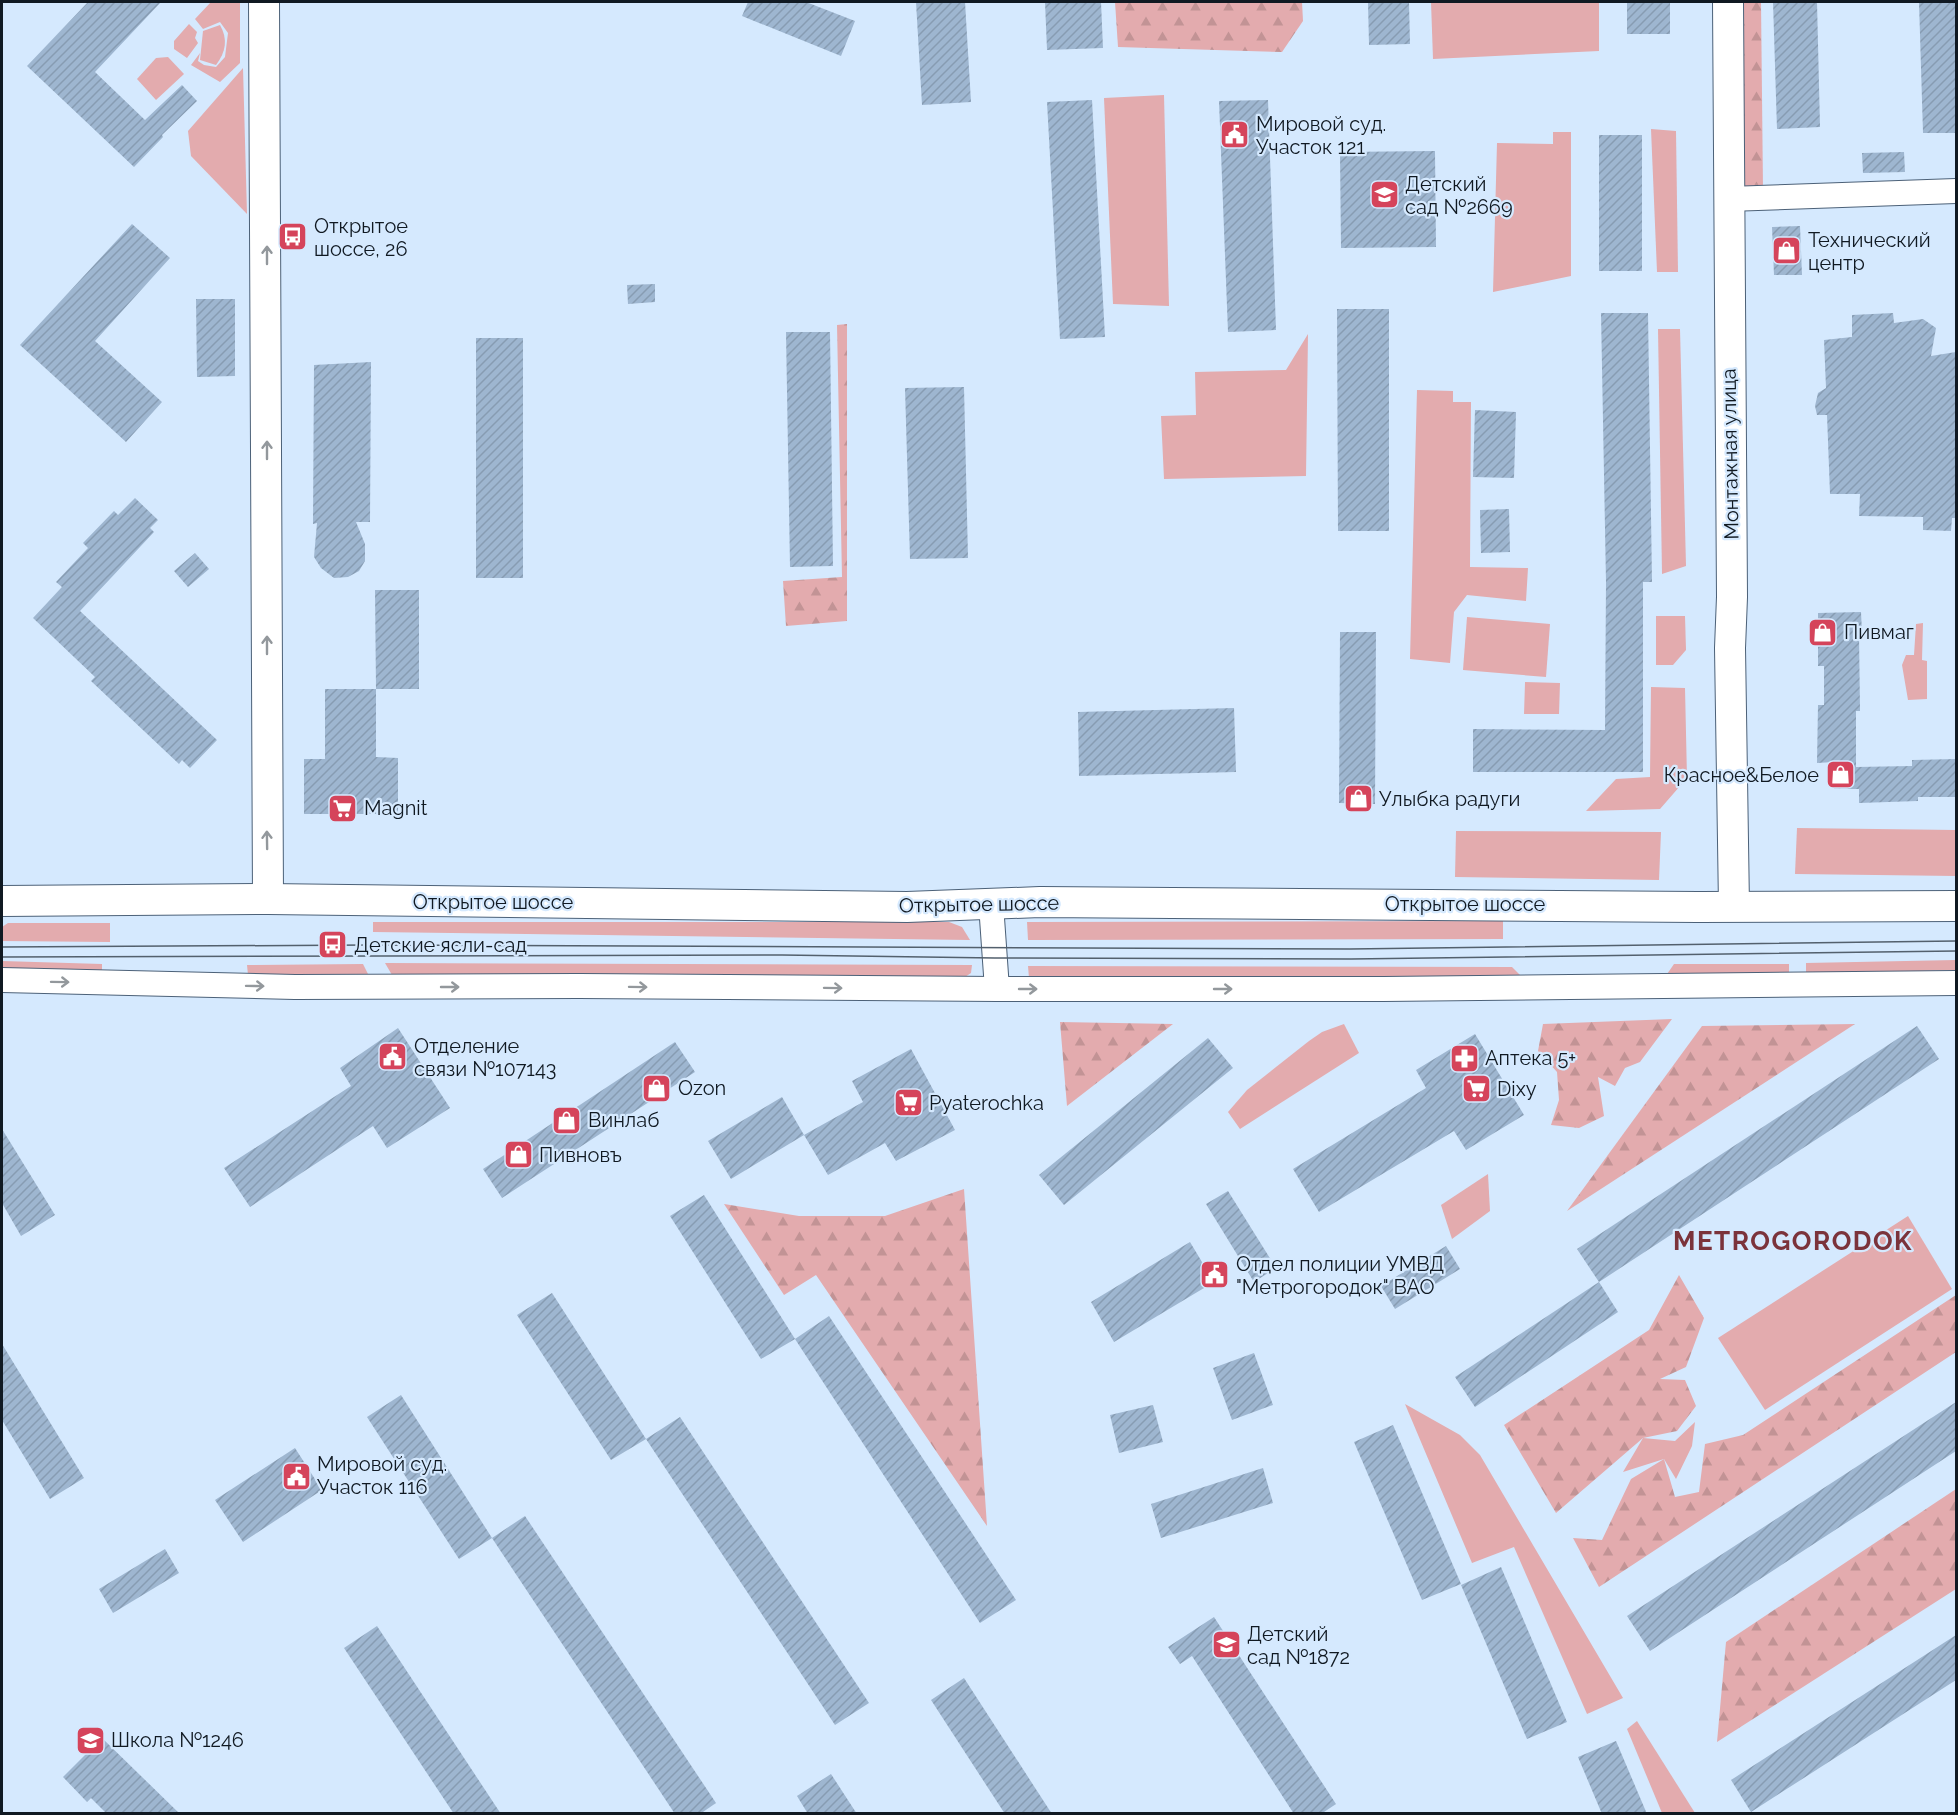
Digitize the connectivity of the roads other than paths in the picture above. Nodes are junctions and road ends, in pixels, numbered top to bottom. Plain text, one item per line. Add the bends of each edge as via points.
1 (264, 2) edge
2 (1728, 2) edge
3 (1956, 191) edge
4 (1728, 199) junction
5 (268, 899) junction
6 (2, 901) edge
7 (991, 904) junction
8 (1734, 906) junction
9 (1956, 906) edge
10 (2, 980) edge
11 (1956, 983) edge
12 (997, 990) junction

5 -> 1 street
2 - 4 street, Монтажная улица
3 - 4 street
4 - 8 street, Монтажная улица
5 - 6 street, Открытое шоссе
5 - 7 street, Открытое шоссе via 908,907
7 - 8 street, Открытое шоссе
7 - 12 street
8 - 9 street, Открытое шоссе
10 -> 12 street via 295,987
12 -> 11 street

